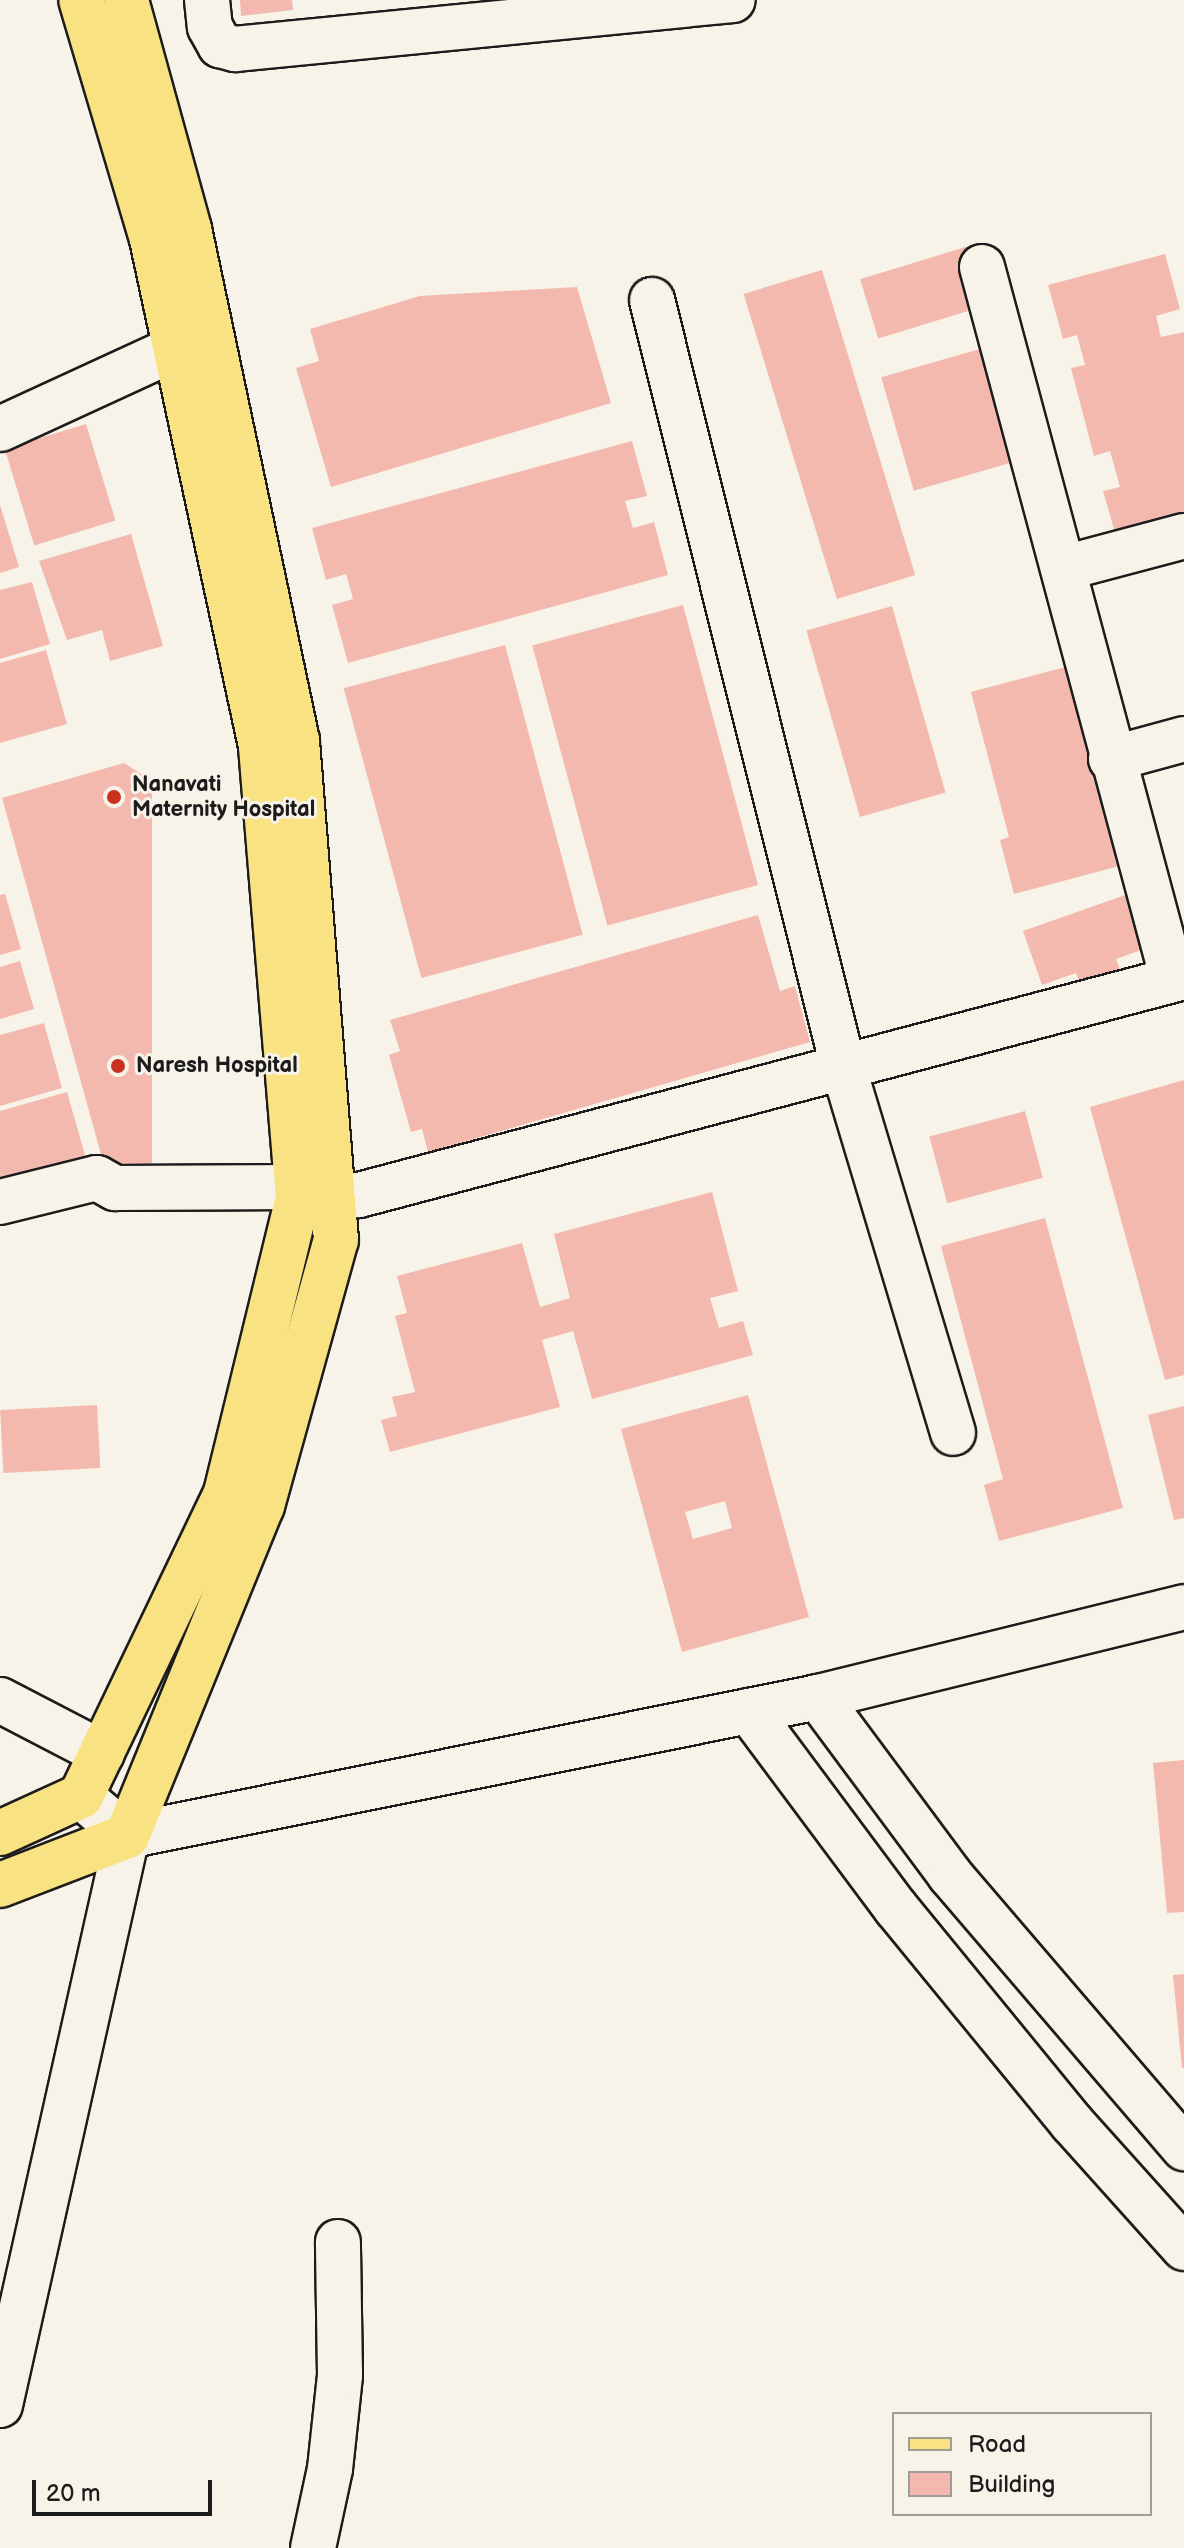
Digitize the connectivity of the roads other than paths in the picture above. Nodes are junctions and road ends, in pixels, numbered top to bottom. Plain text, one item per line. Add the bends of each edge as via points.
1 (81, 0) edge
2 (126, 0) edge
3 (207, 0) edge
4 (733, 0) edge
5 (653, 5) edge
6 (423, 16) edge
7 (982, 267) dead end
8 (652, 300) dead end
9 (176, 348) junction
10 (0, 429) edge
11 (1184, 536) edge
12 (1064, 568) junction
13 (1184, 739) edge
14 (1111, 759) junction
15 (1178, 979) edge
16 (843, 1066) junction
17 (310, 1194) junction
18 (0, 1202) edge
19 (953, 1433) dead end
20 (1184, 1607) edge
21 (818, 1697) junction
22 (0, 1700) edge
23 (749, 1711) junction
24 (102, 1753) junction
25 (81, 1796) junction
26 (0, 1833) edge
27 (127, 1836) junction
28 (0, 1885) edge
29 (1184, 2148) edge
30 (338, 2242) dead end
31 (1184, 2248) edge
32 (0, 2405) edge
33 (313, 2548) edge

1 - 9 main road via 152,239
2 - 17 main road via 189,229 297,741
3 - 6 street via 210,27 220,45 235,49
4 - 5 street
5 - 6 street
7 - 12 street
8 - 16 street
9 - 10 street
9 - 17 main road via 261,746
11 - 12 street
12 - 14 street
13 - 14 street
14 - 15 street
15 - 16 street
16 - 17 street via 359,1195
16 - 19 street
17 - 18 street via 115,1188 97,1178
17 - 24 main road via 226,1493
17 - 27 main road via 336,1240 262,1506
20 - 21 street
21 - 23 street
21 - 29 street via 950,1875
22 - 24 street
23 - 27 street
23 - 31 street via 896,1908 1072,2123
24 - 25 main road
25 - 26 main road
25 - 27 street
27 - 28 main road
27 - 32 street
30 - 33 street via 340,2375 330,2469

